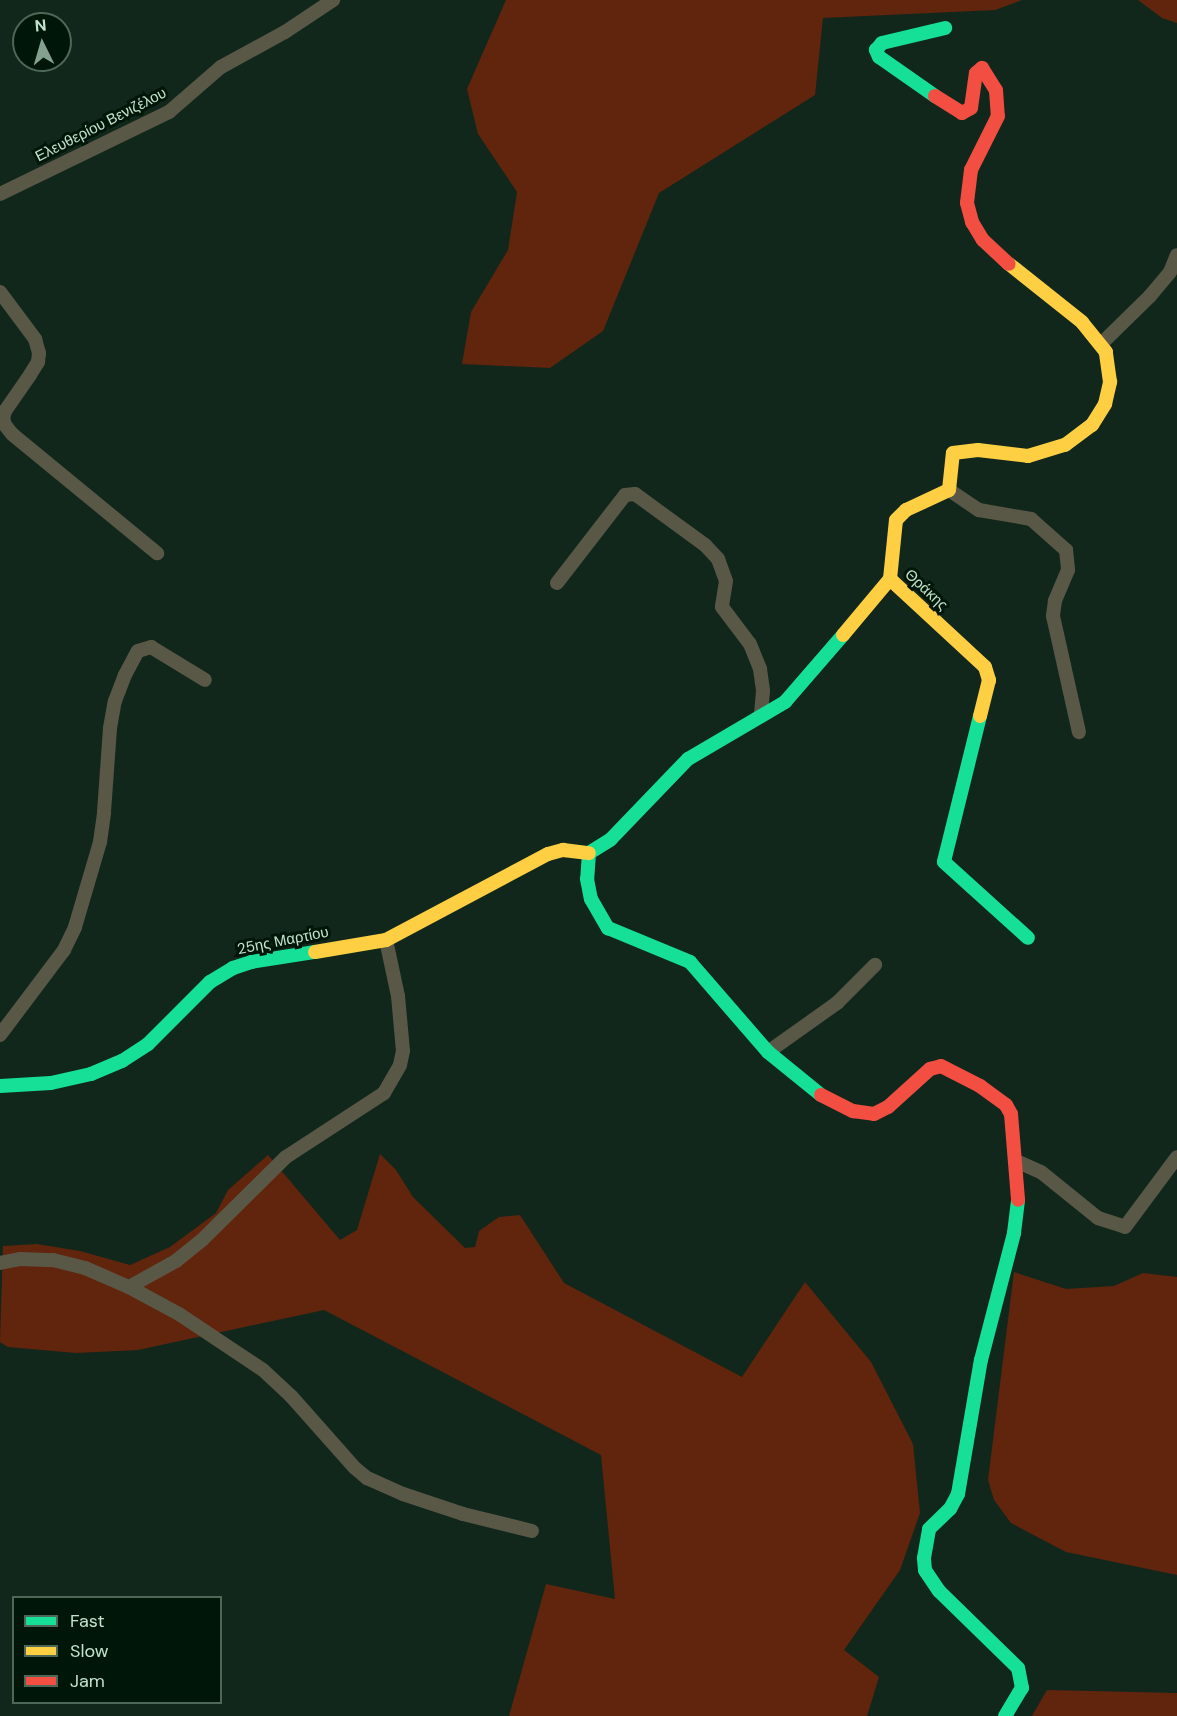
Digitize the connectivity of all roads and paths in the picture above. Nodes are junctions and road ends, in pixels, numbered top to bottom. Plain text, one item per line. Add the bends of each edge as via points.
1 (333, 0) edge
2 (945, 28) dead end
3 (0, 194) edge
4 (1177, 255) edge
5 (0, 292) edge
6 (1101, 344) junction
7 (949, 490) junction
8 (157, 553) dead end
9 (890, 579) junction
10 (557, 583) dead end
11 (205, 680) dead end
12 (761, 716) junction
13 (1079, 732) dead end
14 (589, 853) junction
15 (1028, 938) dead end
16 (386, 940) junction
17 (875, 965) dead end
18 (0, 1035) edge
19 (768, 1052) junction
20 (0, 1086) edge
21 (1177, 1157) edge
22 (1016, 1161) junction
23 (0, 1263) edge
24 (129, 1287) junction
25 (532, 1531) dead end
26 (1005, 1716) edge

1 - 3 street, Ελευθερίου Βενιζέλου via 221,67 169,112
2 - 6 street via 882,43 876,50 879,57 962,113 971,108 976,73 985,69 996,90 998,116 971,170 967,204 972,222 1000,257 1082,322
4 - 6 street via 1170,272 1150,296
5 - 8 street via 35,339 39,353 38,362 5,411 5,425
6 - 7 street via 1109,366 1108,391 1092,425 1065,445 1042,453 953,453
7 - 9 street via 906,510 896,520
7 - 13 street via 979,510 1031,519 1068,553 1068,570 1053,616
9 - 12 street, Θράκης via 793,694
9 - 15 street, Θράκης via 988,673 944,862
10 - 12 street via 624,495 635,494 705,545 718,559 726,581 722,608 750,645 760,669
11 - 18 street via 159,650 151,647 138,651 114,701 100,842 75,927 64,950
12 - 14 street, Θράκης via 688,759 611,839
14 - 16 street, 25ης Μαρτίου via 563,850 548,854
14 - 19 street via 587,879 591,899 608,928 690,962
16 - 20 street, 25ης Μαρτίου via 233,968 210,981 148,1044 122,1061 91,1074 51,1083
16 - 24 street via 398,996 403,1051 400,1065 384,1093 286,1157 202,1240
17 - 19 street via 837,1003
19 - 22 street via 813,1091 866,1114 888,1107 930,1069 951,1069 1009,1109
21 - 22 street via 1125,1227 1098,1218 1041,1172
22 - 26 street via 1016,1221 981,1360 958,1494 950,1509 929,1529 924,1557 925,1570 939,1591 1018,1668 1022,1688
23 - 24 street via 53,1260 85,1268
24 - 25 street via 179,1314 263,1371 367,1478 464,1514

